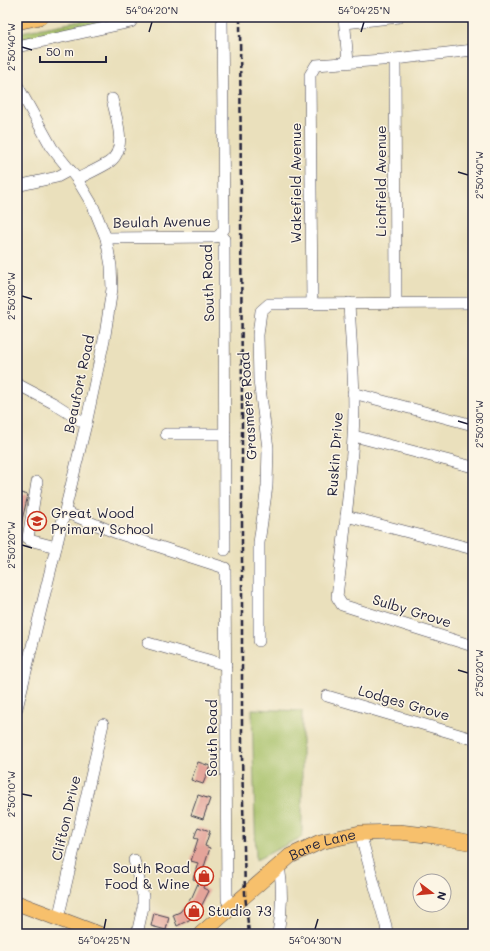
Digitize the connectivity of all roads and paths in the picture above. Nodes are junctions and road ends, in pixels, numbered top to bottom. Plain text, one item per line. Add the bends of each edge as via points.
1 (40, 17) edge
2 (222, 17) edge
3 (399, 17) edge
4 (344, 20) edge
5 (17, 22) edge
6 (131, 22) dead end
7 (17, 47) edge
8 (473, 50) edge
9 (395, 59) junction
10 (348, 62) junction
11 (17, 85) edge
12 (112, 99) dead end
13 (73, 175) junction
14 (17, 186) edge
15 (219, 236) junction
16 (106, 238) junction
17 (312, 303) junction
18 (349, 303) junction
19 (473, 303) edge
20 (396, 304) junction
21 (17, 384) edge
22 (353, 393) junction
23 (86, 424) junction
24 (473, 425) edge
25 (166, 434) dead end
26 (225, 434) junction
27 (354, 436) junction
28 (473, 467) edge
29 (38, 482) dead end
30 (65, 512) junction
31 (346, 516) junction
32 (56, 547) junction
33 (473, 549) edge
34 (225, 550) dead end
35 (342, 605) joint
36 (259, 641) dead end
37 (148, 643) dead end
38 (473, 646) edge
39 (226, 665) junction
40 (327, 696) dead end
41 (17, 708) edge
42 (103, 724) dead end
43 (473, 739) edge
44 (360, 833) junction
45 (473, 843) edge
46 (134, 860) dead end
47 (279, 865) junction
48 (17, 903) edge
49 (231, 908) junction
50 (58, 918) junction
51 (99, 934) edge
52 (137, 934) edge
53 (201, 934) edge
54 (278, 934) edge
55 (388, 934) edge

1 - 5 main road
2 - 15 street, South Road via 224,228
3 - 4 street
4 - 10 street
6 - 7 street
8 - 9 street
9 - 10 street
9 - 20 street, Lichfield Avenue
10 - 17 street, Wakefield Avenue via 316,65 310,75
11 - 13 street, Beaufort Road via 52,148
12 - 13 street via 120,139 119,150 109,162
13 - 14 street
13 - 16 street, Beaufort Road via 93,206
15 - 16 street, Beulah Avenue
15 - 26 street, South Road via 224,239
16 - 23 street, Beaufort Road via 112,290
17 - 18 street, Grasmere Road
17 - 36 street, Grasmere Road via 269,304 261,311 258,335 259,381 268,448 267,486 259,543
18 - 20 street, Grasmere Road
18 - 22 street, Ruskin Drive
19 - 20 street, Grasmere Road
21 - 23 street
22 - 24 street
22 - 27 street, Ruskin Drive
23 - 30 street, Beaufort Road
25 - 26 street
26 - 34 street, South Road
27 - 28 street
27 - 31 street, Ruskin Drive
29 - 32 street via 28,538 33,542
30 - 32 street, Beaufort Road
30 - 39 street, South Road via 114,532 225,568
31 - 33 street
31 - 35 street, Ruskin Drive via 337,597
32 - 41 street, Beaufort Road
35 - 38 street, Sulby Grove
37 - 39 street
39 - 49 street, South Road via 227,900
40 - 43 street, Lodges Grove
42 - 50 street, Clifton Drive
44 - 45 main road, Bare Lane via 399,832
44 - 47 main road, Bare Lane via 320,842 290,856
44 - 55 street
46 - 52 street via 143,901
47 - 49 main road, Bare Lane
47 - 54 street via 282,904
48 - 50 main road
49 - 53 main road, Bare Lane
50 - 51 main road

